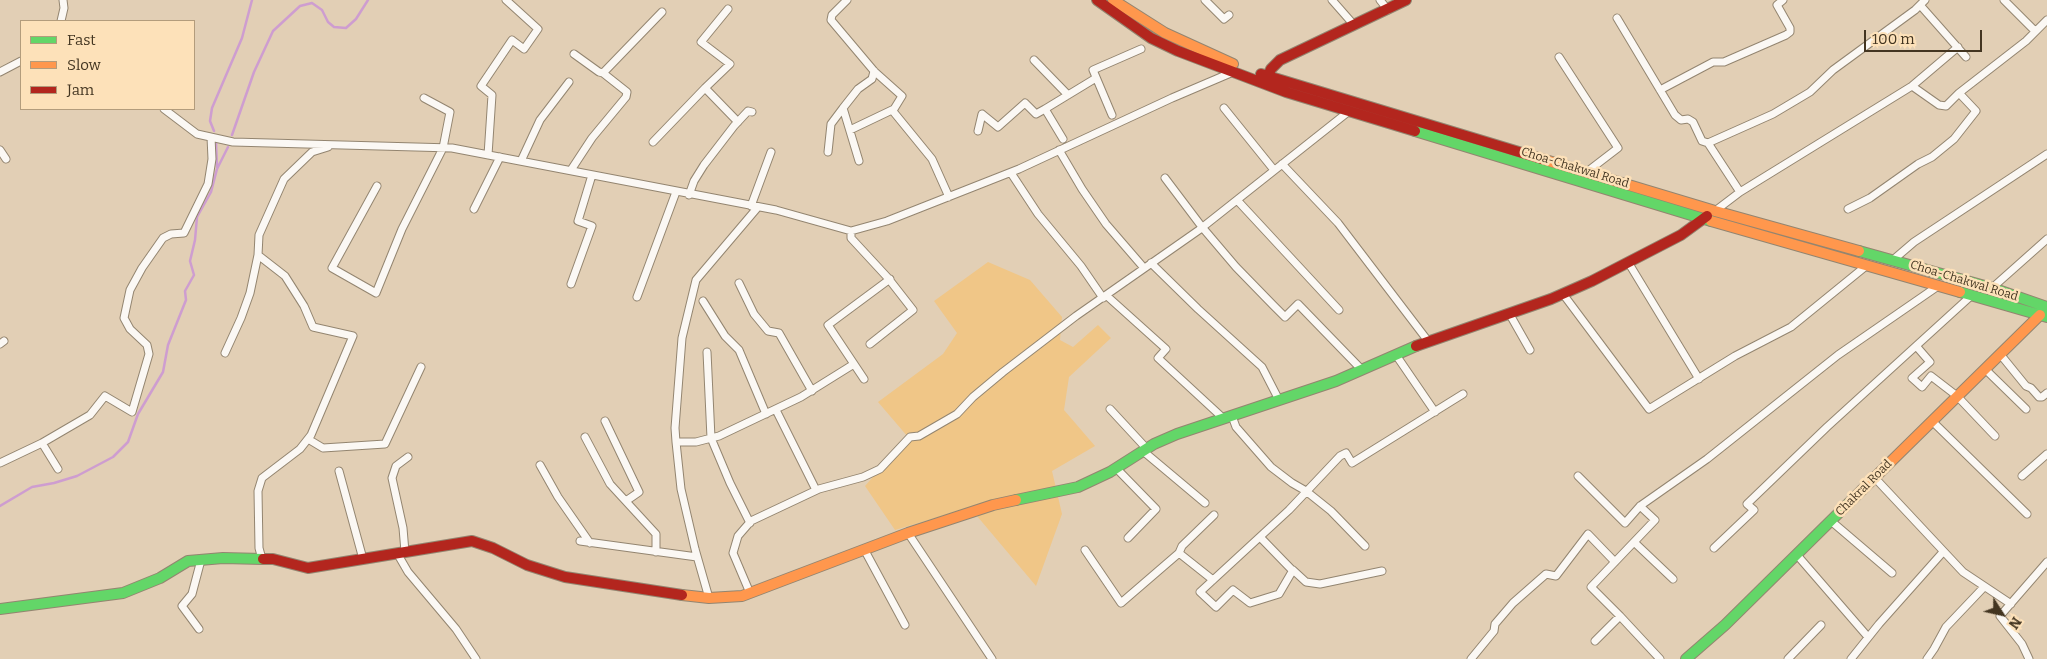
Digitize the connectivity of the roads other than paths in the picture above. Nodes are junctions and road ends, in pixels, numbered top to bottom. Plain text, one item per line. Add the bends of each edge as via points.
1 (63, 0) edge
2 (506, 0) edge
3 (847, 0) edge
4 (1097, 0) edge
5 (1206, 0) edge
6 (1332, 0) edge
7 (1380, 0) edge
8 (1406, 0) edge
9 (1783, 0) edge
10 (2004, 0) edge
11 (1114, 1) edge
12 (1923, 3) edge
13 (728, 9) dead end
14 (1388, 10) junction
15 (662, 12) dead end
16 (1229, 15) dead end
17 (1617, 18) dead end
18 (61, 20) edge
19 (2047, 20) edge
20 (1354, 25) junction
21 (2035, 31) junction
22 (1958, 47) junction
23 (1141, 49) dead end
24 (574, 54) dead end
25 (1559, 57) dead end
26 (1966, 57) dead end
27 (1034, 60) dead end
28 (20, 62) edge
29 (874, 71) junction
30 (0, 72) edge
31 (1233, 72) junction
32 (603, 73) junction
33 (1096, 78) junction
34 (1266, 80) junction
35 (569, 82) dead end
36 (1912, 86) junction
37 (705, 88) junction
38 (1660, 90) junction
39 (1959, 93) junction
40 (1068, 95) junction
41 (424, 98) dead end
42 (843, 108) junction
43 (1224, 108) dead end
44 (1045, 109) junction
45 (165, 110) edge
46 (892, 110) junction
47 (752, 112) dead end
48 (1348, 112) junction
49 (1112, 115) dead end
50 (738, 122) junction
51 (850, 130) junction
52 (978, 131) dead end
53 (211, 137) junction
54 (1064, 139) dead end
55 (653, 142) dead end
56 (1708, 143) junction
57 (336, 145) junction
58 (443, 148) junction
59 (0, 150) edge
60 (1059, 150) junction
61 (771, 152) dead end
62 (828, 152) dead end
63 (488, 154) junction
64 (2047, 154) edge
65 (500, 157) junction
66 (6, 159) dead end
67 (521, 161) junction
68 (859, 161) dead end
69 (1282, 164) junction
70 (571, 170) junction
71 (1274, 170) junction
72 (1011, 172) junction
73 (1588, 172) junction
74 (592, 175) junction
75 (1165, 178) dead end
76 (377, 186) dead end
77 (676, 192) junction
78 (1740, 192) junction
79 (689, 195) junction
80 (949, 197) junction
81 (1237, 200) junction
82 (755, 207) junction
83 (474, 209) dead end
84 (1715, 210) junction
85 (1848, 210) dead end
86 (1703, 219) junction
87 (1202, 227) junction
88 (851, 231) junction
89 (2047, 239) edge
90 (258, 254) junction
91 (1893, 260) junction
92 (1628, 262) junction
93 (1152, 263) junction
94 (1866, 266) junction
95 (1144, 268) junction
96 (890, 279) junction
97 (739, 283) dead end
98 (571, 284) dead end
99 (1938, 286) junction
100 (1992, 288) junction
101 (1563, 294) junction
102 (1972, 296) junction
103 (636, 297) dead end
104 (1105, 297) junction
105 (703, 301) dead end
106 (1339, 310) dead end
107 (1509, 313) junction
108 (2045, 313) edge
109 (1428, 341) junction
110 (870, 344) dead end
111 (1917, 347) junction
112 (1530, 350) dead end
113 (707, 352) dead end
114 (225, 353) dead end
115 (2000, 354) junction
116 (1396, 355) junction
117 (854, 364) junction
118 (421, 368) dead end
119 (1985, 369) junction
120 (1362, 370) junction
121 (864, 379) dead end
122 (1699, 379) junction
123 (812, 391) junction
124 (2047, 393) edge
125 (1463, 394) dead end
126 (1957, 396) junction
127 (1279, 400) junction
128 (1110, 409) dead end
129 (2026, 409) dead end
130 (776, 410) junction
131 (1435, 412) junction
132 (766, 414) junction
133 (1228, 418) junction
134 (1932, 420) junction
135 (605, 421) dead end
136 (1995, 436) dead end
137 (585, 437) dead end
138 (711, 438) junction
139 (308, 439) junction
140 (42, 442) junction
141 (676, 442) junction
142 (1145, 450) junction
143 (2047, 454) edge
144 (408, 457) dead end
145 (0, 463) edge
146 (540, 465) dead end
147 (1116, 468) junction
148 (58, 469) dead end
149 (339, 471) dead end
150 (1578, 476) dead end
151 (2022, 476) dead end
152 (1875, 478) junction
153 (816, 490) junction
154 (1306, 491) junction
155 (626, 501) junction
156 (1204, 503) dead end
157 (1640, 506) junction
158 (2027, 514) dead end
159 (1214, 515) dead end
160 (1831, 522) junction
161 (750, 523) junction
162 (908, 533) junction
163 (1260, 537) junction
164 (1128, 538) dead end
165 (580, 541) dead end
166 (1634, 542) junction
167 (590, 543) junction
168 (1365, 546) dead end
169 (1714, 548) dead end
170 (864, 549) junction
171 (1085, 550) dead end
172 (401, 552) junction
173 (656, 552) junction
174 (1943, 552) junction
175 (1178, 553) junction
176 (1797, 555) junction
177 (697, 557) junction
178 (262, 559) junction
179 (362, 559) junction
180 (201, 560) junction
181 (1615, 562) junction
182 (2047, 562) edge
183 (1293, 571) junction
184 (1382, 571) dead end
185 (1892, 573) dead end
186 (1673, 579) dead end
187 (1213, 580) junction
188 (1984, 587) junction
189 (750, 593) junction
190 (709, 598) junction
191 (2011, 604) junction
192 (0, 610) edge
193 (1620, 616) junction
194 (906, 625) dead end
195 (1821, 625) dead end
196 (199, 629) dead end
197 (1868, 637) junction
198 (1595, 641) dead end
199 (476, 659) edge
200 (992, 659) edge
201 (1471, 659) edge
202 (1660, 659) edge
203 (1686, 659) edge
204 (1788, 659) edge
205 (1851, 659) edge
206 (1926, 659) edge
207 (2029, 659) edge

1 - 18 street
2 - 63 street via 538,29 524,49 512,40 481,86 492,95
3 - 29 street via 831,20
4 - 31 main road via 1151,38
5 - 16 street via 1224,19
6 - 20 street
7 - 14 street
8 - 14 main road
9 - 38 street via 1777,5 1790,28 1786,35 1724,62 1713,62
10 - 21 street
11 - 34 main road, Choa-Chakwal Road via 1166,33
12 - 22 street
12 - 56 street via 1833,70 1810,92 1773,114
13 - 37 street via 701,42 730,64
14 - 20 main road
15 - 32 street
17 - 38 street
19 - 21 street
20 - 34 main road via 1280,60 1274,64
21 - 39 street via 2026,42
22 - 26 street
22 - 36 street
23 - 33 street via 1093,70
24 - 32 street
25 - 73 street via 1618,148
27 - 40 street
28 - 30 street
29 - 42 street via 872,79 858,89
29 - 46 street via 902,96
31 - 34 main road
31 - 60 street
32 - 70 street via 627,92 626,96
33 - 40 street
33 - 49 street
34 - 48 main road
34 - 73 main road, Choa-Chakwal Road
35 - 67 street via 540,120
36 - 39 street via 1943,106
36 - 78 street
37 - 50 street
37 - 55 street
38 - 56 street via 1677,118 1692,122 1702,141
39 - 85 street via 1976,111 1954,139 1932,158
40 - 44 street
41 - 58 street via 450,112
42 - 51 street
42 - 62 street via 831,124
43 - 71 street
44 - 52 street via 1036,114 1025,103 998,127 982,114
44 - 54 street
45 - 53 street via 196,134
46 - 51 street
46 - 80 street via 932,159
47 - 50 street via 748,111
48 - 69 street
48 - 86 main road
50 - 79 street via 704,164
51 - 68 street
53 - 57 street via 234,142
53 - 140 street via 208,184 184,233 163,238 130,290 124,318 130,329 147,345 149,354 132,412 105,396 90,415
56 - 78 street
57 - 58 street
57 - 90 street via 312,152 284,179 259,235
58 - 63 street
58 - 76 street via 402,229 376,293 332,268
59 - 66 street
60 - 72 street
60 - 95 street via 1106,224
61 - 82 street
63 - 65 street
64 - 91 street via 1914,242
65 - 67 street
65 - 83 street
67 - 70 street
69 - 71 street
69 - 109 street via 1338,224
70 - 74 street
71 - 81 street
72 - 80 street
72 - 104 street via 1038,214
73 - 84 main road, Choa-Chakwal Road
74 - 77 street
74 - 98 street via 578,221 592,226
75 - 87 street
77 - 79 street
77 - 103 street
78 - 84 street
79 - 82 street
80 - 88 street
81 - 87 street
81 - 106 street
82 - 88 street
82 - 141 street via 696,280 682,338
84 - 86 main road
84 - 91 main road, Choa-Chakwal Road
86 - 92 main road via 1681,235
86 - 94 main road
87 - 93 street
87 - 120 street via 1286,317 1298,304
88 - 96 street via 851,238
89 - 100 street
90 - 114 street via 242,318
90 - 139 street via 285,276 304,306 312,327 354,336
91 - 100 main road, Choa-Chakwal Road
92 - 101 main road
92 - 122 street
93 - 95 street
93 - 127 street via 1262,367
94 - 99 main road
94 - 122 street via 1791,327
95 - 104 street
96 - 110 street via 913,310
96 - 117 street via 828,325
97 - 123 street via 754,314 768,331 779,333
99 - 102 main road
99 - 157 street via 1838,356 1707,459
100 - 108 main road, Choa-Chakwal Road
101 - 107 main road
101 - 122 street via 1649,409
102 - 108 main road
102 - 111 street
104 - 133 street via 1166,349 1158,358
104 - 153 street via 1003,372 957,414 919,436 910,437 880,469 864,477
105 - 132 street via 725,336 739,350
107 - 109 main road
107 - 112 street
108 - 115 main road, Chakral Road
109 - 116 main road
111 - 126 street via 1930,362 1912,378 1922,387 1932,376
111 - 169 street via 1747,504 1754,510
113 - 138 street
115 - 119 main road, Chakral Road
115 - 124 street via 2026,386 2042,397
116 - 120 main road
116 - 131 street
117 - 121 street
117 - 123 street
118 - 139 street via 385,444 323,448
119 - 126 main road, Chakral Road
119 - 129 street
120 - 127 main road
123 - 130 street
125 - 131 street
126 - 134 main road, Chakral Road
126 - 136 street
127 - 133 main road
128 - 142 street
130 - 132 street
130 - 153 street
131 - 154 street via 1352,462 1346,453 1340,456
132 - 138 street
133 - 142 main road via 1177,434
133 - 154 street via 1271,467
134 - 152 main road, Chakral Road
134 - 158 street
135 - 155 street via 639,492
137 - 155 street via 610,484
138 - 141 street
138 - 161 street
139 - 178 street via 262,478 258,491
140 - 145 street
140 - 148 street
141 - 177 street via 681,488
142 - 147 main road
142 - 156 street
143 - 151 street
144 - 172 street via 396,466 392,478 402,528
146 - 167 street
147 - 162 main road via 1078,487 993,505
147 - 164 street via 1156,509
149 - 179 street
150 - 157 street via 1625,522
152 - 160 main road, Chakral Road
152 - 174 street
153 - 161 street
154 - 163 street
154 - 168 street
155 - 173 street via 656,534
157 - 166 street via 1655,520
159 - 175 street
160 - 176 main road, Chakral Road
160 - 185 street
161 - 189 street via 738,536 733,553
162 - 170 main road
162 - 200 street
163 - 183 street
163 - 187 street
165 - 167 street
166 - 181 street
166 - 186 street
167 - 173 street
170 - 189 main road
170 - 194 street
171 - 175 street via 1121,603
172 - 179 main road
172 - 190 main road via 472,541 564,577
172 - 199 street via 408,572
173 - 177 street
174 - 188 street
174 - 197 street
175 - 187 street
176 - 197 street
176 - 203 main road, Chakral Road
177 - 190 street
178 - 179 main road via 308,568
178 - 180 main road
180 - 192 main road via 188,561 160,578 122,592
180 - 196 street via 192,594 182,606
181 - 193 street via 1591,587
181 - 201 street via 1588,534 1556,576 1546,574 1513,603
182 - 191 street
183 - 184 street via 1306,582 1320,584
183 - 187 street via 1279,594 1250,603 1233,590 1216,607 1200,592
188 - 191 street
188 - 206 street via 1946,628
189 - 190 main road
191 - 207 street via 2000,616 2022,644
193 - 198 street
193 - 202 street
195 - 204 street
197 - 205 street

